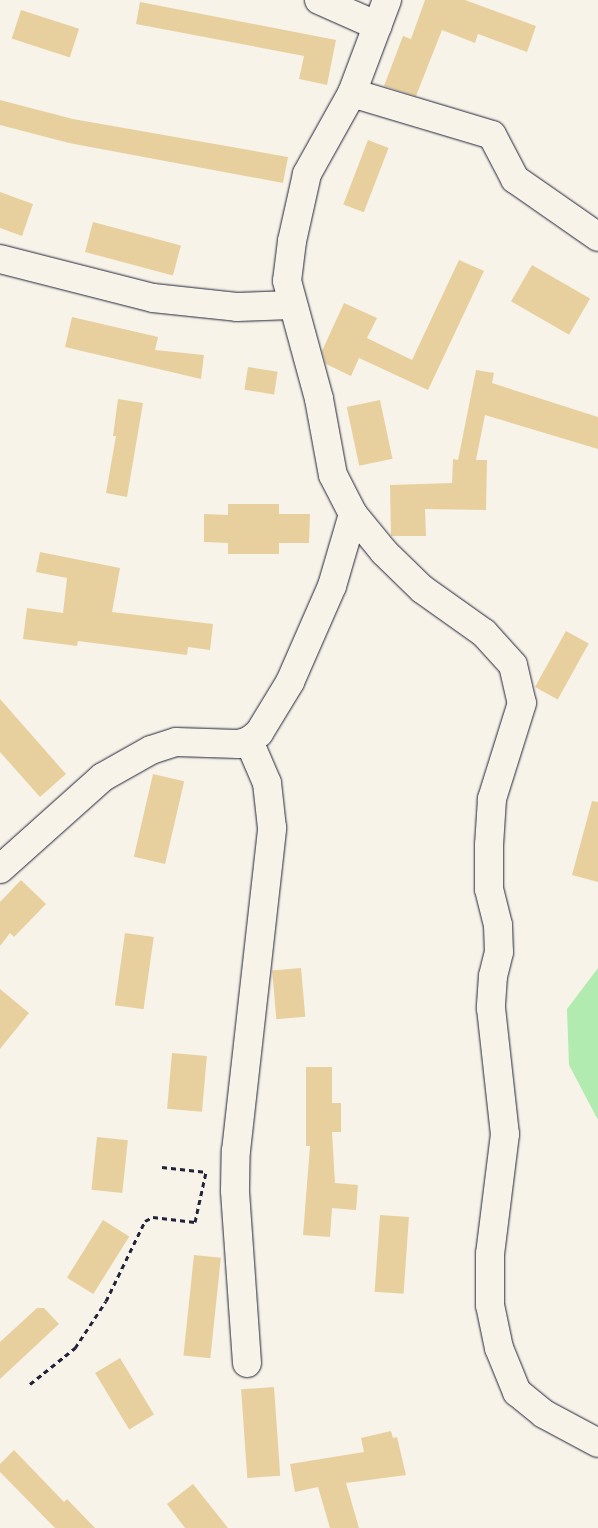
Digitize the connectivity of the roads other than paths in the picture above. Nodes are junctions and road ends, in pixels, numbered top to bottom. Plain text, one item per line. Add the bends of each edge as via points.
1 (319, 0) edge
2 (387, 0) edge
3 (378, 26) junction
4 (352, 93) junction
5 (598, 237) edge
6 (0, 259) edge
7 (292, 305) junction
8 (353, 514) junction
9 (250, 741) junction
10 (0, 869) edge
11 (247, 1363) dead end
12 (598, 1443) edge

1 - 3 street
2 - 3 street
3 - 4 street
4 - 5 street via 492,135 516,179
4 - 7 street via 307,174 287,281
6 - 7 street via 153,298 237,307
7 - 8 street via 319,399 333,475
8 - 9 street via 332,586 290,682
8 - 12 street via 384,552 422,589 484,633 513,665 522,703 492,799 489,845 489,889 498,925 499,952 492,976 491,1017 505,1134 490,1254 490,1306 499,1348 516,1392 544,1414
9 - 10 street via 238,744 176,742 151,750 103,777
9 - 11 street via 266,783 272,828 236,1171

